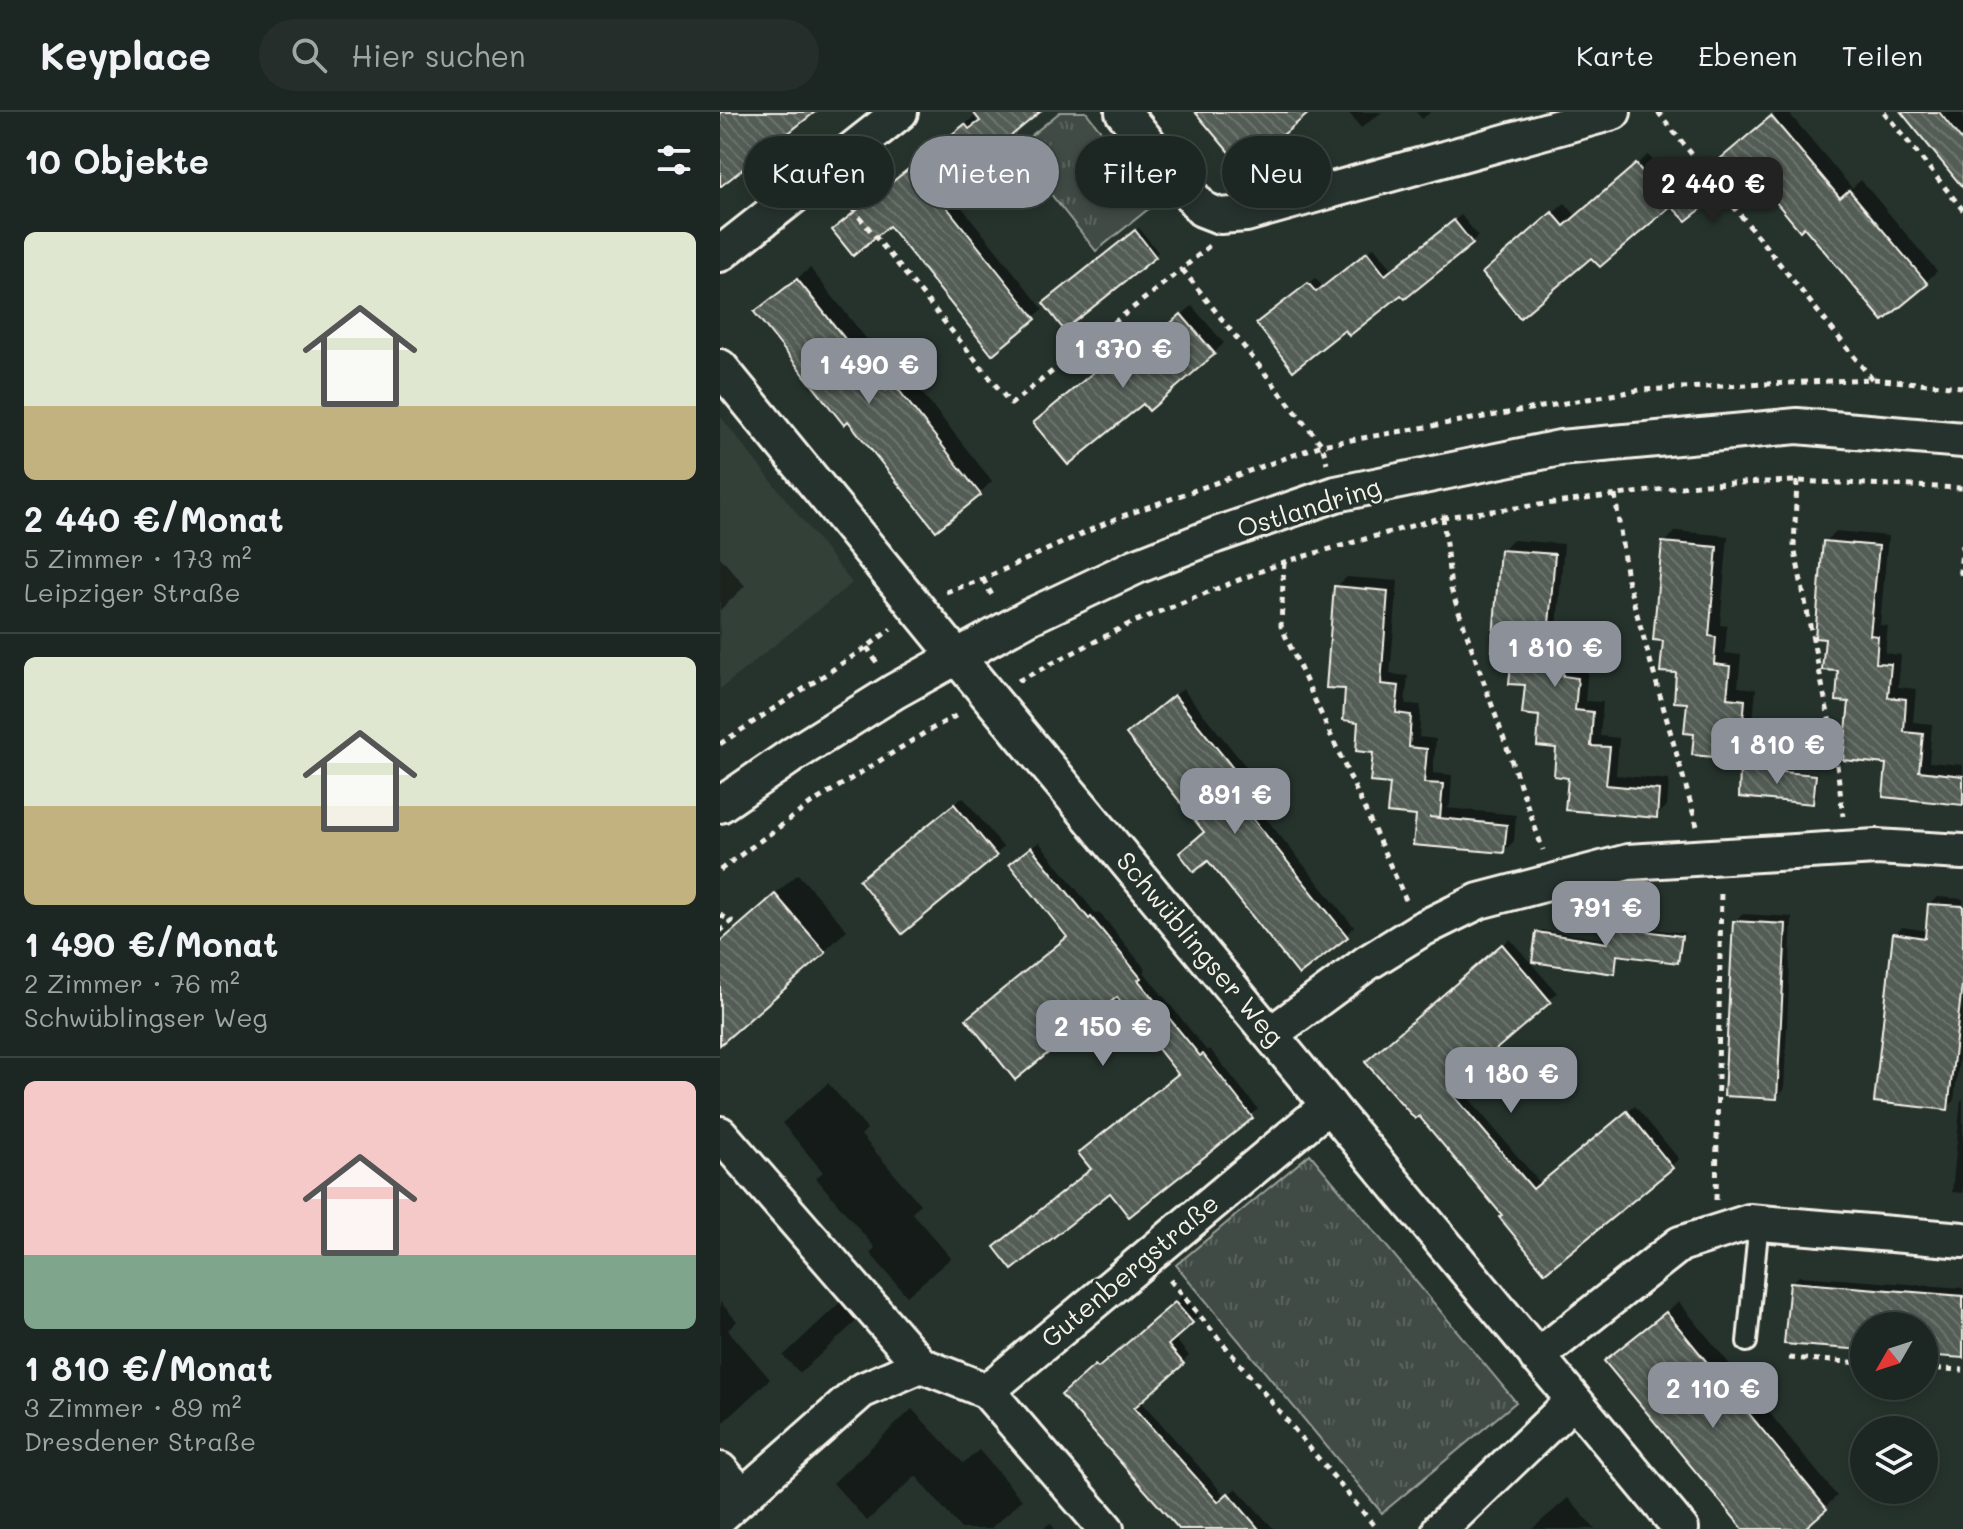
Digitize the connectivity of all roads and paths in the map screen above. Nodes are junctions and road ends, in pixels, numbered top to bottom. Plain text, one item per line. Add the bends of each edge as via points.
1 (900, 112) edge
2 (1123, 112) edge
3 (1613, 112) edge
4 (1658, 112) edge
5 (1884, 112) edge
6 (869, 136) edge
7 (778, 208) edge
8 (852, 208) edge
9 (1963, 210) edge
10 (1246, 214) junction
11 (720, 254) edge
12 (1182, 269) junction
13 (720, 367) edge
14 (1872, 379) dead end
15 (1963, 440) edge
16 (1797, 481) junction
17 (1963, 488) edge
18 (1336, 494) junction
19 (1615, 495) junction
20 (1443, 517) junction
21 (1963, 545) edge
22 (1284, 562) junction
23 (1963, 580) edge
24 (918, 609) junction
25 (957, 656) junction
26 (989, 696) junction
27 (720, 744) edge
28 (720, 805) edge
29 (1847, 848) junction
30 (1963, 852) edge
31 (1714, 857) junction
32 (720, 870) edge
33 (1554, 881) junction
34 (720, 915) edge
35 (1420, 930) junction
36 (720, 931) edge
37 (1271, 1034) junction
38 (1329, 1105) junction
39 (720, 1134) edge
40 (1759, 1222) junction
41 (1716, 1233) junction
42 (1963, 1240) edge
43 (1149, 1254) junction
44 (1747, 1342) dead end
45 (1537, 1357) junction
46 (1789, 1358) dead end
47 (1850, 1362) edge
48 (921, 1365) junction
49 (1938, 1369) edge
50 (1963, 1370) edge
51 (987, 1391) junction
52 (1573, 1401) junction
53 (727, 1494) edge
54 (1106, 1529) edge
55 (1377, 1529) edge
56 (1440, 1529) edge
57 (1681, 1529) edge

1 - 6 street
2 - 10 street via 1202,209 1220,216
3 - 10 street
4 - 14 path
5 - 9 path
7 - 11 street
8 - 12 path via 1011,404
10 - 12 path
12 - 18 path via 1322,445
13 - 24 street, Schwüblingser Weg
15 - 18 street, Ostlandring via 1797,426 1560,448
16 - 17 path
16 - 19 path via 1705,484
16 - 29 path via 1794,547 1835,748
18 - 25 street, Ostlandring via 1137,566
19 - 20 path
19 - 31 path via 1627,579
20 - 22 path
20 - 33 path via 1451,589
21 - 23 path
22 - 26 path via 1131,623
22 - 35 path via 1281,626
24 - 25 street, Schwüblingser Weg
24 - 27 path
25 - 26 street, Schwüblingser Weg
25 - 28 street, Ostlandring
26 - 32 path via 812,803
26 - 37 street, Schwüblingser Weg
29 - 30 street
29 - 31 street
31 - 33 street via 1628,862
31 - 41 path
33 - 35 street via 1479,901
34 - 36 path via 732,921
35 - 37 street
37 - 38 street, Schwüblingser Weg
38 - 43 street, Gutenbergstraße
38 - 45 street, Schwüblingser Weg
39 - 48 street
40 - 41 street
40 - 42 street
40 - 44 lane
41 - 45 street via 1680,1244
43 - 51 street, Gutenbergstraße
43 - 55 path
45 - 52 street, Schwüblingser Weg
46 - 47 path
48 - 51 street
48 - 53 street via 861,1391
49 - 50 path
51 - 54 street
52 - 56 street
52 - 57 street, Schwüblingser Weg

